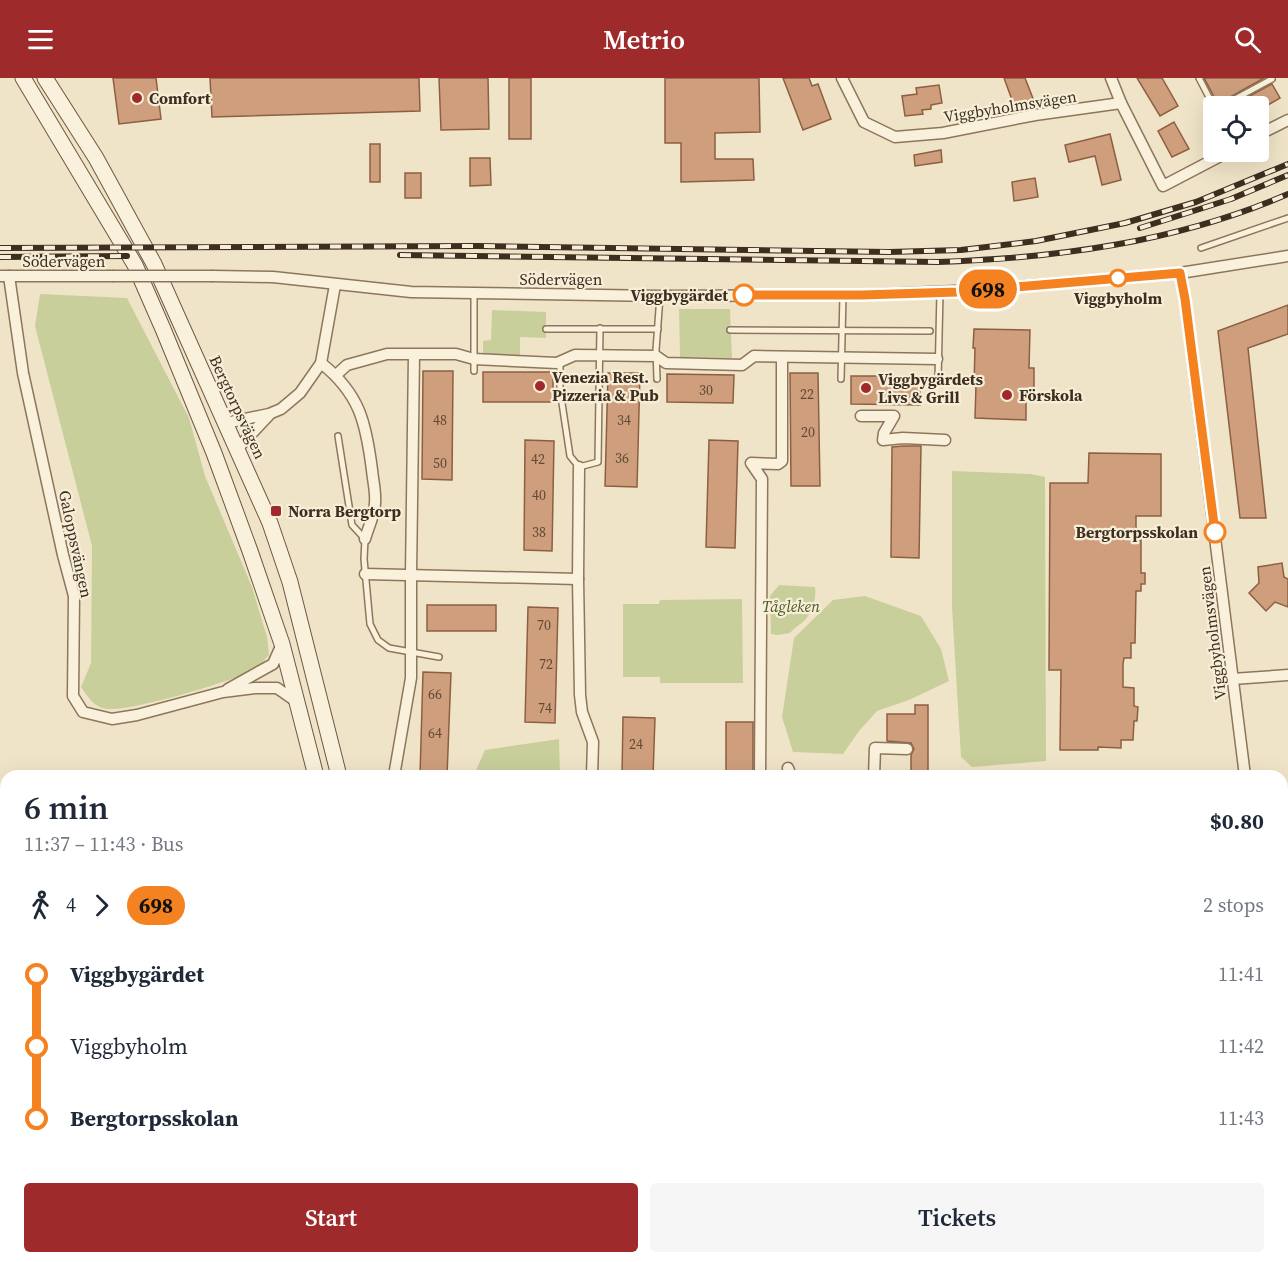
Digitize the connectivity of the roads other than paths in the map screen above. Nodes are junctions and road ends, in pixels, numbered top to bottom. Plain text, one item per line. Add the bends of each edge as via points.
1 (23, 78) edge
2 (45, 78) edge
3 (842, 78) edge
4 (1111, 78) edge
5 (1199, 78) edge
6 (1272, 79) edge
7 (1208, 96) edge
8 (1241, 96) edge
9 (1121, 103) junction
10 (1288, 120) edge
11 (1269, 130) edge
12 (1209, 162) edge
13 (1288, 218) edge
14 (1201, 248) dead end
15 (1288, 256) edge
16 (1180, 273) junction
17 (4, 276) edge
18 (335, 285) junction
19 (940, 292) junction
20 (474, 294) junction
21 (843, 295) junction
22 (660, 296) junction
23 (600, 328) junction
24 (546, 329) dead end
25 (658, 329) junction
26 (730, 330) dead end
27 (843, 331) junction
28 (930, 331) dead end
29 (414, 354) junction
30 (599, 356) junction
31 (656, 356) junction
32 (782, 357) junction
33 (842, 358) junction
34 (474, 359) junction
35 (937, 359) junction
36 (560, 362) junction
37 (321, 363) junction
38 (474, 371) dead end
39 (336, 375) junction
40 (657, 379) dead end
41 (841, 379) dead end
42 (938, 380) dead end
43 (269, 414) junction
44 (861, 416) dead end
45 (226, 423) junction
46 (338, 436) dead end
47 (945, 440) dead end
48 (237, 449) junction
49 (579, 467) junction
50 (365, 539) junction
51 (365, 574) junction
52 (411, 575) junction
53 (578, 579) junction
54 (282, 644) junction
55 (410, 653) junction
56 (440, 657) dead end
57 (1288, 675) edge
58 (1232, 680) junction
59 (223, 692) junction
60 (297, 702) junction
61 (907, 749) dead end
62 (314, 770) edge
63 (337, 770) edge
64 (395, 770) edge
65 (592, 770) edge
66 (760, 770) edge
67 (874, 770) edge
68 (1244, 770) edge

1 - 54 main road via 135,265 214,453
2 - 45 main road, Bergtorpsvägen via 96,158 154,264
3 - 9 street, Viggbyholmsvägen via 864,122 895,137 916,137
4 - 9 street
5 - 7 lane
6 - 8 lane
9 - 12 street via 1163,186
10 - 11 street
13 - 14 lane
15 - 16 street, Södervägen
16 - 19 street, Södervägen
16 - 58 street, Viggbyholmsvägen
17 - 18 street, Södervägen, bridge via 273,277
17 - 59 street, Galoppsvängen via 74,596 73,696 83,712 112,719
18 - 20 street, Södervägen
18 - 37 street
19 - 21 street, Södervägen
19 - 35 lane
20 - 22 street, Södervägen
20 - 34 lane
21 - 22 street, Södervägen
21 - 27 lane
22 - 25 lane
23 - 24 lane
23 - 25 lane
23 - 30 lane
25 - 31 lane
26 - 27 lane
27 - 28 lane
27 - 33 lane
29 - 34 street via 456,354
29 - 39 street via 387,354 347,365
29 - 52 street
30 - 31 street
30 - 36 street via 575,355
30 - 49 lane via 598,462
31 - 32 street via 666,363 742,365 754,356
31 - 40 lane
32 - 33 street
32 - 66 street via 782,461 751,463 762,479
33 - 35 street
33 - 41 lane
34 - 36 street
34 - 38 lane
35 - 42 lane
36 - 49 lane via 570,456
37 - 39 street
37 - 43 street via 300,393 281,410
39 - 50 street via 362,413 369,446 375,504
43 - 45 street
43 - 48 street
44 - 47 street via 894,416 883,440
45 - 48 main road, Bergtorpsvägen
46 - 50 lane via 352,525
48 - 63 main road, Bergtorpsvägen via 270,523 290,582
49 - 53 street
50 - 51 lane
51 - 52 street
51 - 55 lane via 370,624 378,640 389,648
52 - 53 street
52 - 55 street
53 - 65 street via 580,694 592,742
54 - 59 street, Galoppsvängen via 273,664
54 - 60 main road
55 - 56 lane
55 - 64 street via 411,678
57 - 58 street
58 - 68 street, Viggbyholmsvägen
59 - 60 street, Galoppsvängen via 277,688
60 - 62 main road
61 - 67 street via 876,748

